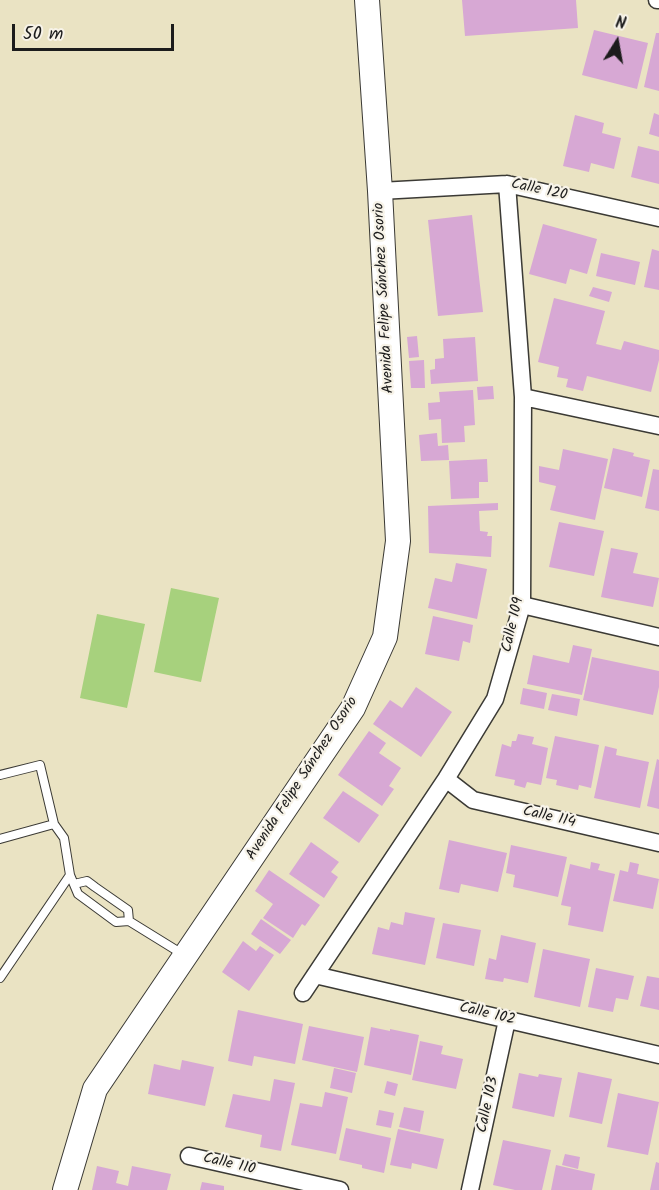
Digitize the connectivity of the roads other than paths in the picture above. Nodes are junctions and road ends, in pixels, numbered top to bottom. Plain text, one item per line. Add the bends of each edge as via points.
1 (367, 0) edge
2 (507, 184) junction
3 (380, 191) junction
4 (659, 218) edge
5 (523, 397) junction
6 (659, 426) edge
7 (522, 605) junction
8 (659, 637) edge
9 (0, 775) edge
10 (446, 780) junction
11 (54, 824) junction
12 (0, 838) edge
13 (659, 843) edge
14 (70, 875) junction
15 (74, 884) junction
16 (129, 921) junction
17 (185, 956) junction
18 (1, 975) edge
19 (315, 975) junction
20 (303, 993) dead end
21 (507, 1020) junction
22 (659, 1055) edge
23 (189, 1156) dead end
24 (65, 1190) edge
25 (340, 1190) edge
26 (470, 1190) edge

1 - 3 street, Avenida Felipe Sánchez Osorio
2 - 3 street, Calle 120
2 - 4 street, Calle 120
2 - 5 street, Calle 109
3 - 17 street, Avenida Felipe Sánchez Osorio via 398,541 385,637 353,708
5 - 6 street
5 - 7 street, Calle 109
7 - 8 street
7 - 10 street, Calle 109 via 495,699
9 - 11 lane via 40,765
10 - 13 street, Calle 114 via 473,800
10 - 19 street, Calle 109
11 - 12 lane
11 - 14 lane via 64,838
14 - 15 lane
14 - 18 lane
15 - 16 lane via 78,894 116,922
15 - 16 lane via 87,881 128,910
16 - 17 lane
17 - 24 street, Avenida Felipe Sánchez Osorio via 95,1089
19 - 20 street, Calle 109
19 - 21 street, Calle 102
21 - 22 street, Calle 102
21 - 26 street, Calle 103
23 - 25 street, Calle 110

